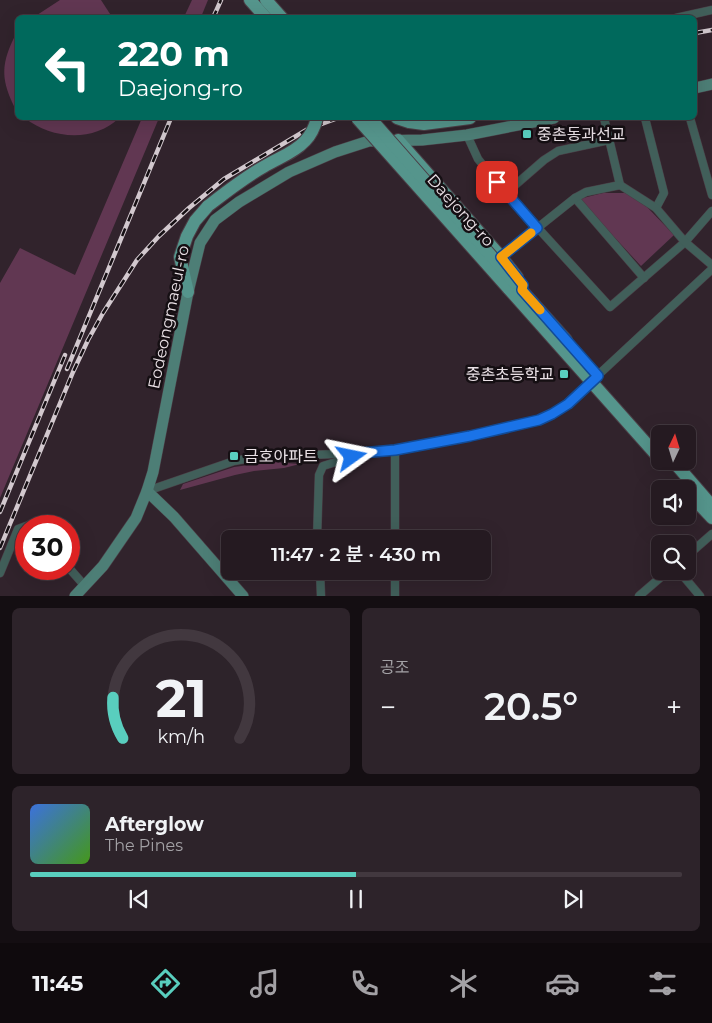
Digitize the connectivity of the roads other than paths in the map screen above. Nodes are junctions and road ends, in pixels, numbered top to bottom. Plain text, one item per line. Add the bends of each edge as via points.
1 (250, 0) edge
2 (266, 0) edge
3 (712, 10) edge
4 (263, 15) edge
5 (279, 15) edge
6 (690, 15) edge
7 (712, 84) edge
8 (697, 88) edge
9 (316, 120) edge
10 (359, 120) edge
11 (372, 120) edge
12 (403, 120) edge
13 (455, 120) edge
14 (544, 120) edge
15 (604, 120) edge
16 (646, 120) edge
17 (691, 120) edge
18 (467, 135) junction
19 (398, 140) junction
20 (609, 140) junction
21 (369, 141) junction
22 (620, 185) junction
23 (506, 193) junction
24 (712, 195) edge
25 (575, 198) junction
26 (656, 208) junction
27 (712, 211) edge
28 (537, 228) junction
29 (685, 242) junction
30 (501, 257) junction
31 (712, 265) edge
32 (712, 269) edge
33 (644, 278) junction
34 (516, 290) junction
35 (188, 292) junction
36 (595, 379) junction
37 (651, 438) edge
38 (651, 448) edge
39 (395, 450) junction
40 (361, 453) junction
41 (670, 470) edge
42 (681, 470) edge
43 (678, 480) edge
44 (147, 491) junction
45 (696, 500) edge
46 (712, 506) edge
47 (712, 518) edge
48 (317, 530) edge
49 (395, 530) edge
50 (712, 534) edge
51 (15, 536) edge
52 (696, 548) edge
53 (0, 573) edge
54 (80, 580) edge
55 (320, 580) edge
56 (395, 580) edge
57 (658, 580) edge
58 (687, 580) edge
59 (84, 585) junction
60 (75, 596) edge
61 (243, 596) edge
62 (321, 596) edge
63 (395, 596) edge
64 (640, 596) edge
65 (700, 596) edge

1 - 4 main road
2 - 5 main road
3 - 6 street
7 - 8 main road
9 - 35 main road, bridge via 305,141 237,184 208,206 195,221 180,257
10 - 34 main road, Daejong-ro, bridge
11 - 34 main road, Daejong-ro, bridge
12 - 13 main road via 424,124
14 - 18 main road, Eodeongmaeul-ro
15 - 20 street
16 - 26 street via 664,194
17 - 24 street
18 - 19 main road, Eodeongmaeul-ro
18 - 23 street via 478,159
19 - 21 main road, Eodeongmaeul-ro
19 - 30 main road
20 - 22 street
20 - 23 street via 558,151
21 - 34 main road
21 - 35 main road, Eodeongmaeul-ro via 289,172 215,220 200,243
22 - 25 street via 586,192
22 - 26 street
23 - 28 street
25 - 28 street
25 - 33 street
26 - 29 street
27 - 29 street
28 - 30 street
28 - 33 street via 610,308
29 - 31 street
29 - 33 street
30 - 34 main road via 523,285
32 - 36 street
34 - 36 main road, Daejong-ro
35 - 44 main road, Eodeongmaeul-ro
36 - 37 main road, Daejong-ro
36 - 38 main road, Daejong-ro
36 - 39 street via 568,404 539,420
39 - 40 street
39 - 49 street
40 - 44 street via 257,457 234,461
40 - 48 street via 323,466 319,475
41 - 43 main road, Daejong-ro
42 - 46 main road
44 - 59 main road, Eodeongmaeul-ro via 136,518 102,566
44 - 61 main road
45 - 47 main road, Daejong-ro
50 - 52 street
51 - 53 street
54 - 59 street
55 - 62 street
56 - 63 street
57 - 64 street
58 - 65 street
59 - 60 main road, Eodeongmaeul-ro

